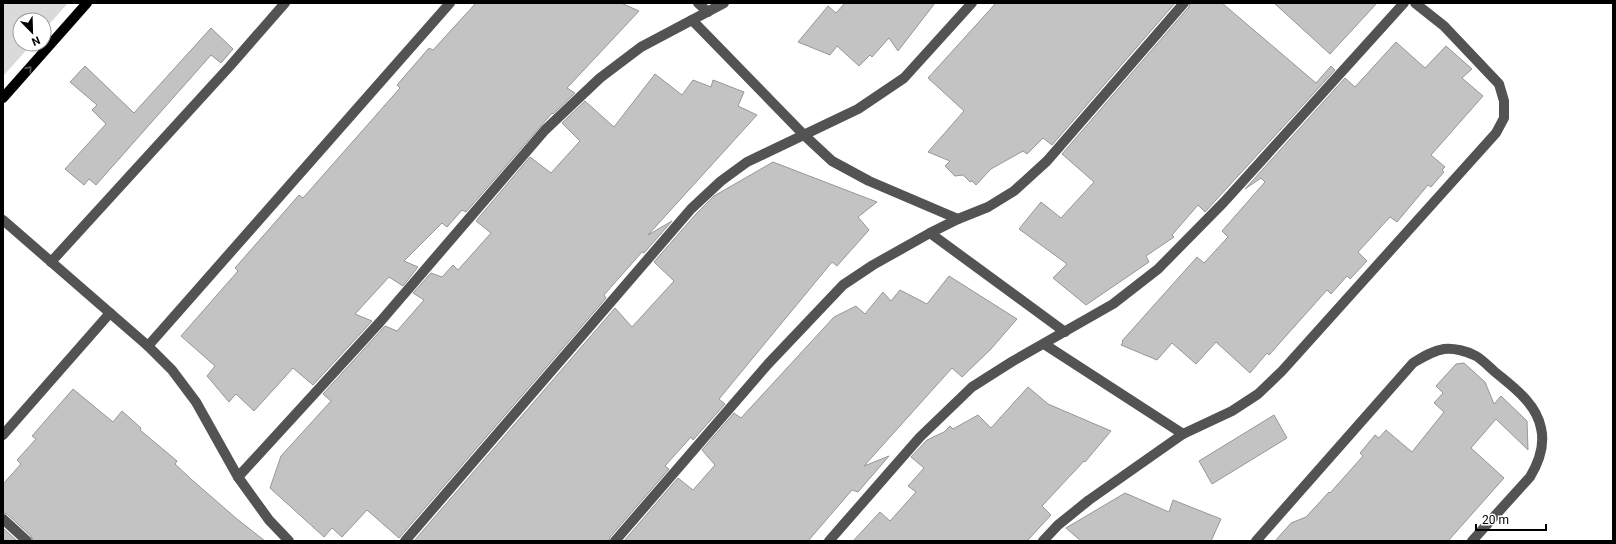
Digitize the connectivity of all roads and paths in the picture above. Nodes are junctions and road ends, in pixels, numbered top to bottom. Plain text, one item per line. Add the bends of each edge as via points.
1 (87, 3) edge
2 (285, 3) edge
3 (450, 3) edge
4 (698, 3) edge
5 (724, 3) edge
6 (972, 3) edge
7 (1184, 3) edge
8 (1404, 3) edge
9 (1415, 3) edge
10 (708, 12) junction
11 (692, 20) junction
12 (3, 98) edge
13 (804, 135) junction
14 (958, 219) junction
15 (3, 220) edge
16 (930, 233) junction
17 (51, 262) junction
18 (110, 313) junction
19 (1065, 332) junction
20 (1044, 344) junction
21 (148, 346) junction
22 (1183, 434) junction
23 (3, 436) edge
24 (238, 477) junction
25 (3, 519) edge
26 (27, 541) edge
27 (289, 541) edge
28 (405, 541) edge
29 (615, 541) edge
30 (829, 541) edge
31 (1043, 541) edge
32 (1256, 541) edge
33 (1472, 541) edge

12 -> 1 main road
2 - 17 street
3 - 21 street
4 - 10 street
5 - 10 street
6 - 13 street via 904,78 858,109
7 - 14 street via 1047,161 1014,191 988,207
8 - 19 street via 1224,202 1158,269 1113,304
9 - 22 street via 1444,26 1499,84 1504,101 1504,118 1496,133 1282,371 1258,394 1232,411
10 - 11 street
11 - 13 street
11 - 24 street via 640,47 600,78 545,130 380,322
13 - 14 street via 832,161 869,181
13 - 28 street via 747,162 691,208
14 - 16 street
15 - 17 street
16 - 19 street
16 - 29 street via 843,285 768,364
17 - 18 street
18 - 21 street
18 - 23 street
19 - 20 street
20 - 22 street
20 - 30 street via 972,387 920,437
21 - 24 street via 172,370 196,402
22 - 31 street via 1089,500
24 - 27 street via 269,520
25 - 26 street
32 - 33 street via 1413,363 1429,353 1444,349 1462,351 1478,357 1523,396 1541,427 1542,441 1536,468

